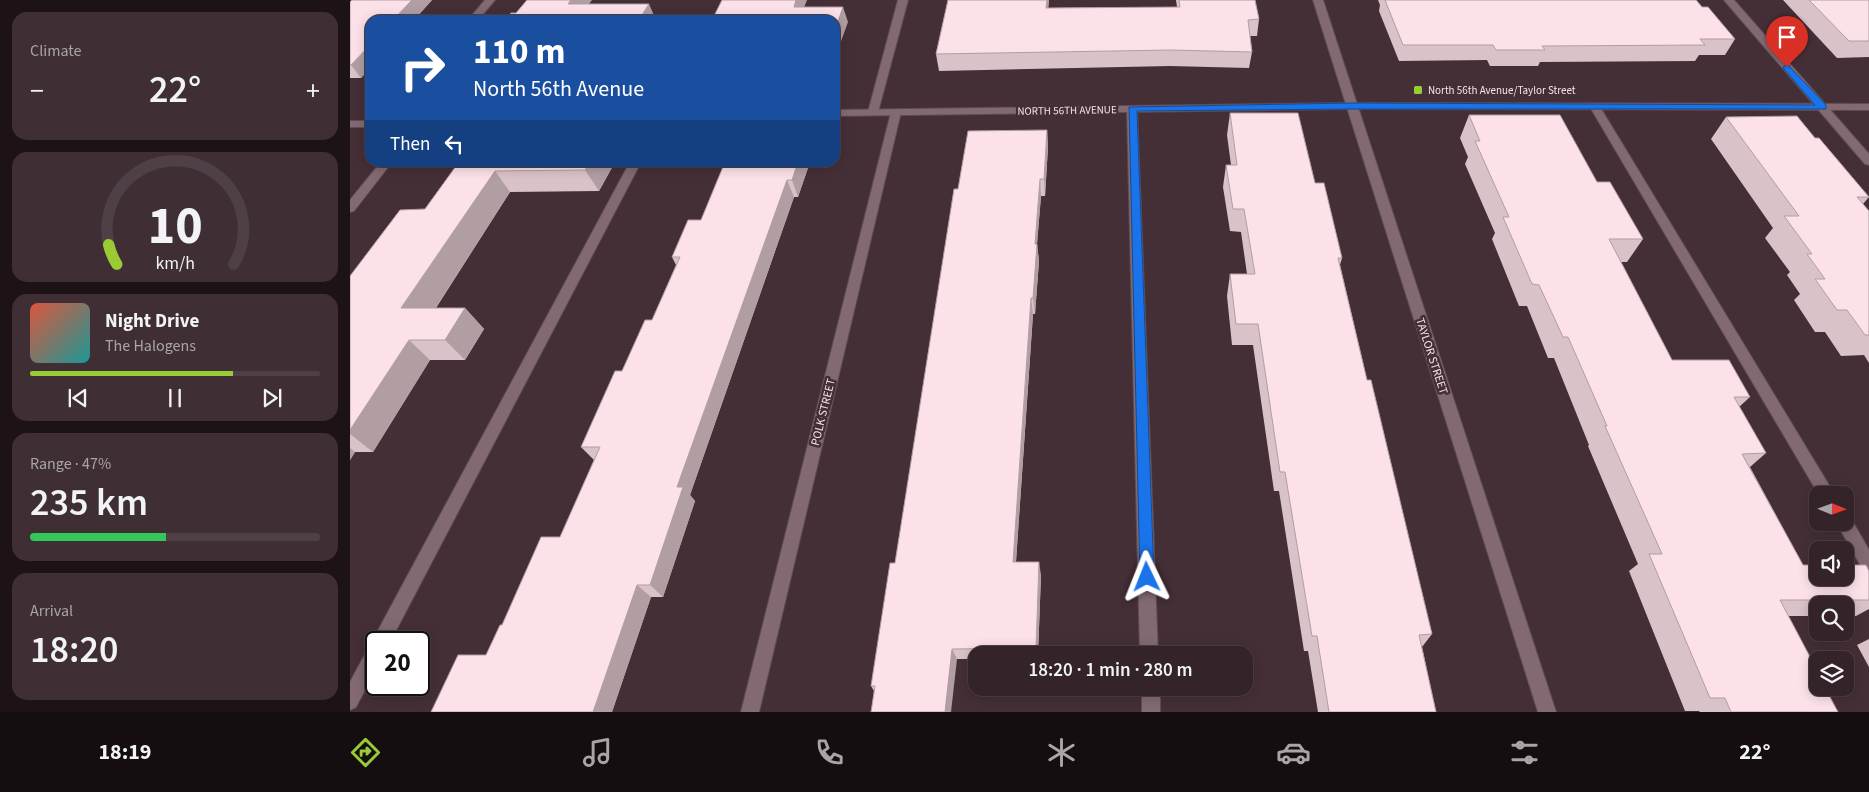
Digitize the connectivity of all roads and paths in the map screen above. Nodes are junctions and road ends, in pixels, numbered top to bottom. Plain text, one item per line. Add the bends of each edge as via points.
1 (490, 0) edge
2 (903, 0) edge
3 (1318, 0) edge
4 (1729, 0) edge
5 (477, 15) edge
6 (1351, 106) junction
7 (1595, 107) junction
8 (1822, 107) junction
9 (1869, 107) edge
10 (1132, 109) junction
11 (873, 112) junction
12 (896, 112) junction
13 (840, 113) edge
14 (350, 124) edge
15 (365, 124) edge
16 (1869, 161) edge
17 (383, 167) edge
18 (633, 167) edge
19 (350, 208) edge
20 (1822, 486) edge
21 (1849, 531) edge
22 (1869, 565) edge
23 (387, 631) edge
24 (1150, 646) edge
25 (365, 672) edge
26 (1150, 696) edge
27 (350, 701) edge
28 (750, 712) edge
29 (1151, 712) edge
30 (1547, 712) edge

1 - 5 street
2 - 11 street
3 - 6 street, TAYLOR STREET
4 - 8 street
6 - 7 street, NORTH 56TH AVENUE
6 - 10 street, NORTH 56TH AVENUE
6 - 30 street, TAYLOR STREET
7 - 8 street, NORTH 56TH AVENUE
7 - 20 street
8 - 9 street, NORTH 56TH AVENUE
8 - 16 street
10 - 12 street, NORTH 56TH AVENUE
10 - 24 street
11 - 12 street, NORTH 56TH AVENUE
11 - 13 street, NORTH 56TH AVENUE
12 - 28 street, POLK STREET
14 - 15 street
17 - 19 street
18 - 23 street
21 - 22 street
25 - 27 street
26 - 29 street

